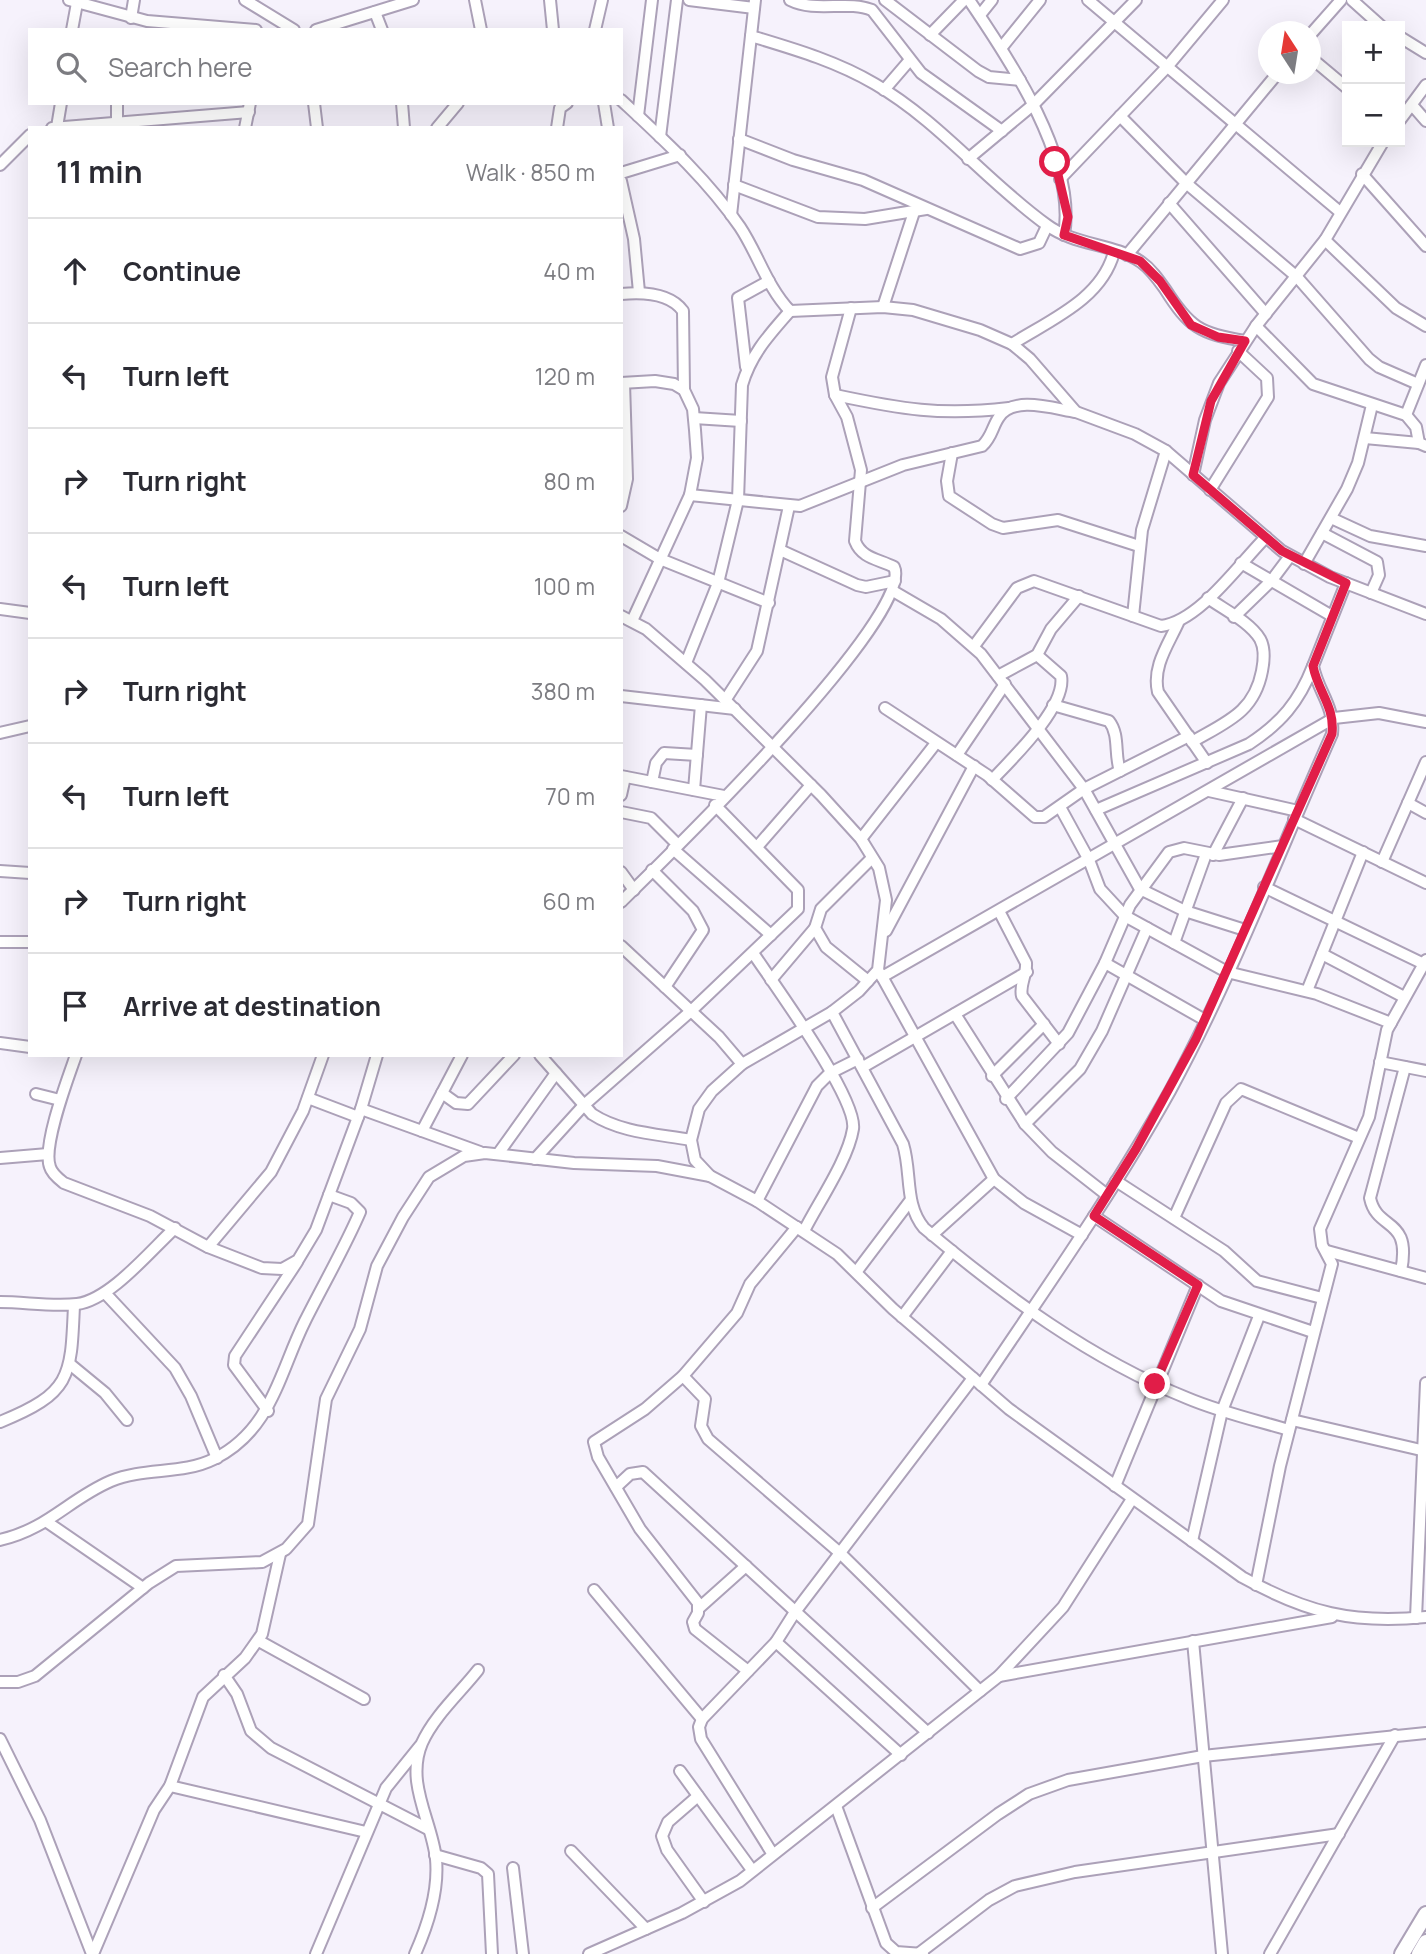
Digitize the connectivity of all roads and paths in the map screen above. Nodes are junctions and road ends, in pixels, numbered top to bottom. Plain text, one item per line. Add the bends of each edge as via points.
1 (134, 0) edge
2 (245, 0) edge
3 (413, 0) edge
4 (475, 0) edge
5 (550, 0) edge
6 (652, 0) edge
7 (677, 0) edge
8 (689, 0) edge
9 (790, 0) edge
10 (885, 0) edge
11 (967, 0) edge
12 (992, 0) edge
13 (1040, 0) edge
14 (1088, 0) edge
15 (1136, 0) edge
16 (1223, 0) edge
17 (1341, 0) edge
18 (1352, 0) edge
19 (73, 1) edge
20 (598, 1) edge
21 (755, 4) edge
22 (374, 12) junction
23 (980, 15) junction
24 (119, 16) junction
25 (131, 18) junction
26 (1375, 21) edge
27 (1114, 22) junction
28 (1321, 23) edge
29 (72, 28) edge
30 (118, 28) edge
31 (217, 28) edge
32 (291, 28) edge
33 (322, 28) edge
34 (381, 28) edge
35 (481, 28) edge
36 (553, 28) edge
37 (595, 28) edge
38 (930, 35) junction
39 (751, 36) junction
40 (1405, 40) edge
41 (1002, 47) junction
42 (1426, 53) edge
43 (909, 61) junction
44 (1321, 66) edge
45 (1167, 67) junction
46 (1020, 80) junction
47 (1268, 84) edge
48 (1342, 84) edge
49 (1426, 85) edge
50 (884, 90) junction
51 (623, 102) edge
52 (1034, 104) junction
53 (60, 105) edge
54 (117, 105) edge
55 (314, 105) edge
56 (402, 105) edge
57 (456, 105) edge
58 (562, 105) edge
59 (604, 105) edge
60 (1412, 105) junction
61 (250, 108) edge
62 (1405, 114) edge
63 (638, 116) junction
64 (1120, 116) junction
65 (1426, 121) edge
66 (117, 122) junction
67 (1235, 123) junction
68 (54, 126) edge
69 (67, 126) edge
70 (246, 126) edge
71 (317, 126) edge
72 (404, 126) edge
73 (439, 126) edge
74 (557, 126) edge
75 (608, 126) edge
76 (1002, 131) junction
77 (660, 136) junction
78 (28, 137) edge
79 (739, 139) junction
80 (1380, 147) edge
81 (680, 155) junction
82 (968, 159) junction
83 (0, 166) edge
84 (623, 172) edge
85 (1362, 174) junction
86 (1060, 179) junction
87 (1186, 183) junction
88 (734, 185) junction
89 (623, 190) edge
90 (1169, 204) junction
91 (926, 209) junction
92 (914, 212) junction
93 (1340, 212) junction
94 (731, 215) junction
95 (1047, 226) junction
96 (1064, 235) junction
97 (1325, 240) junction
98 (1426, 246) edge
99 (1114, 251) junction
100 (1126, 255) junction
101 (1297, 277) junction
102 (769, 281) junction
103 (639, 292) junction
104 (623, 294) edge
105 (883, 307) junction
106 (851, 308) junction
107 (790, 311) junction
108 (1266, 314) junction
109 (1256, 326) junction
110 (1426, 326) edge
111 (1012, 344) junction
112 (1241, 346) junction
113 (1426, 365) edge
114 (746, 368) junction
115 (623, 383) edge
116 (1418, 384) junction
117 (684, 390) junction
118 (835, 395) junction
119 (854, 399) junction
120 (1372, 405) junction
121 (1009, 408) junction
122 (1076, 412) junction
123 (1406, 415) junction
124 (847, 417) junction
125 (694, 418) junction
126 (741, 421) junction
127 (1365, 438) junction
128 (1422, 444) edge
129 (1166, 452) junction
130 (952, 453) junction
131 (1193, 475) junction
132 (862, 482) junction
133 (1210, 490) junction
134 (690, 495) junction
135 (623, 497) edge
136 (738, 500) junction
137 (789, 506) junction
138 (1331, 518) junction
139 (1322, 534) junction
140 (623, 537) edge
141 (1266, 537) junction
142 (1139, 546) junction
143 (1426, 546) edge
144 (780, 550) junction
145 (1290, 556) junction
146 (660, 559) junction
147 (1241, 563) junction
148 (1304, 564) junction
149 (1272, 580) junction
150 (718, 583) junction
151 (1346, 583) junction
152 (894, 586) junction
153 (1371, 593) junction
154 (1079, 596) junction
155 (1208, 598) junction
156 (769, 603) junction
157 (0, 609) edge
158 (28, 613) edge
159 (1426, 614) edge
160 (1332, 615) junction
161 (1133, 616) junction
162 (623, 617) edge
163 (1234, 617) junction
164 (632, 621) junction
165 (1178, 623) junction
166 (974, 646) junction
167 (1037, 654) junction
168 (686, 663) junction
169 (1313, 666) junction
170 (1002, 680) junction
171 (623, 696) edge
172 (726, 699) junction
173 (701, 705) junction
174 (1052, 705) junction
175 (885, 708) dead end
176 (735, 709) junction
177 (1334, 718) junction
178 (1426, 722) edge
179 (28, 726) edge
180 (1040, 729) junction
181 (1, 731) edge
182 (1190, 739) junction
183 (936, 743) junction
184 (773, 745) junction
185 (696, 755) junction
186 (957, 755) junction
187 (1426, 762) edge
188 (1207, 763) junction
189 (974, 766) junction
190 (1120, 771) junction
191 (623, 776) edge
192 (992, 780) junction
193 (652, 782) junction
194 (811, 785) junction
195 (1084, 789) junction
196 (694, 790) junction
197 (1209, 791) junction
198 (724, 796) junction
199 (1243, 798) junction
200 (1408, 803) junction
201 (715, 805) junction
202 (1060, 807) junction
203 (1096, 810) junction
204 (623, 812) edge
205 (1426, 813) edge
206 (1296, 815) junction
207 (861, 839) junction
208 (1116, 845) junction
209 (675, 846) junction
210 (1283, 846) junction
211 (757, 847) junction
212 (1363, 852) junction
213 (1209, 854) junction
214 (872, 858) junction
215 (1089, 860) junction
216 (1382, 862) junction
217 (0, 870) edge
218 (652, 870) junction
219 (28, 873) edge
220 (623, 875) edge
221 (1426, 883) edge
222 (1264, 887) junction
223 (1140, 888) junction
224 (634, 890) junction
225 (623, 900) edge
226 (999, 911) junction
227 (1185, 911) junction
228 (1125, 916) junction
229 (1336, 922) junction
230 (815, 928) junction
231 (1147, 928) junction
232 (1245, 930) junction
233 (884, 934) junction
234 (771, 936) junction
235 (0, 942) edge
236 (28, 942) edge
237 (1174, 943) junction
238 (623, 950) edge
239 (753, 953) junction
240 (1322, 954) junction
241 (1425, 962) edge
242 (1105, 963) junction
243 (1027, 972) junction
244 (1227, 972) junction
245 (880, 973) junction
246 (1125, 974) junction
247 (771, 980) junction
248 (868, 981) junction
249 (665, 987) junction
250 (1307, 991) junction
251 (1404, 997) junction
252 (691, 1011) junction
253 (832, 1012) junction
254 (956, 1014) junction
255 (1205, 1020) junction
256 (1391, 1023) junction
257 (1044, 1024) junction
258 (803, 1029) junction
259 (916, 1036) junction
260 (0, 1043) edge
261 (1059, 1044) junction
262 (28, 1047) edge
263 (75, 1057) edge
264 (322, 1057) edge
265 (376, 1057) edge
266 (461, 1057) edge
267 (512, 1057) edge
268 (547, 1058) edge
269 (1380, 1062) junction
270 (860, 1063) junction
271 (742, 1065) junction
272 (1405, 1067) junction
273 (1426, 1071) edge
274 (556, 1073) junction
275 (830, 1073) junction
276 (992, 1076) junction
277 (442, 1093) junction
278 (36, 1094) dead end
279 (308, 1098) junction
280 (1006, 1099) junction
281 (60, 1100) junction
282 (584, 1105) junction
283 (359, 1113) junction
284 (1025, 1124) junction
285 (422, 1131) junction
286 (1359, 1138) junction
287 (691, 1140) junction
288 (485, 1153) junction
289 (48, 1154) junction
290 (498, 1154) junction
291 (0, 1158) edge
292 (535, 1159) junction
293 (710, 1176) junction
294 (994, 1179) junction
295 (1116, 1181) junction
296 (329, 1195) junction
297 (1107, 1195) junction
298 (757, 1201) junction
299 (910, 1201) junction
300 (1094, 1216) junction
301 (1174, 1218) junction
302 (175, 1228) junction
303 (800, 1229) junction
304 (932, 1235) junction
305 (1082, 1235) junction
306 (208, 1247) junction
307 (952, 1251) junction
308 (1327, 1251) junction
309 (298, 1260) junction
310 (857, 1271) junction
311 (1402, 1271) junction
312 (1426, 1278) edge
313 (1198, 1285) junction
314 (105, 1293) junction
315 (1322, 1298) junction
316 (0, 1302) edge
317 (75, 1304) junction
318 (1030, 1313) junction
319 (1259, 1316) junction
320 (902, 1317) junction
321 (1313, 1332) junction
322 (71, 1365) junction
323 (683, 1376) junction
324 (977, 1382) junction
325 (1426, 1383) edge
326 (1155, 1384) junction
327 (268, 1411) junction
328 (1222, 1411) junction
329 (127, 1420) dead end
330 (0, 1422) edge
331 (1290, 1425) junction
332 (1421, 1450) junction
333 (217, 1458) junction
334 (1115, 1486) junction
335 (616, 1488) junction
336 (1132, 1499) junction
337 (47, 1522) junction
338 (0, 1540) edge
339 (1192, 1541) junction
340 (840, 1553) junction
341 (280, 1554) junction
342 (746, 1566) junction
343 (1256, 1585) junction
344 (143, 1588) junction
345 (594, 1590) dead end
346 (699, 1608) junction
347 (795, 1612) junction
348 (1334, 1616) junction
349 (1421, 1617) edge
350 (259, 1641) junction
351 (776, 1642) junction
352 (1193, 1642) junction
353 (478, 1670) dead end
354 (748, 1671) junction
355 (224, 1675) junction
356 (999, 1676) junction
357 (0, 1682) edge
358 (980, 1691) junction
359 (364, 1699) dead end
360 (702, 1718) junction
361 (928, 1733) junction
362 (1426, 1733) edge
363 (1395, 1735) junction
364 (0, 1739) edge
365 (421, 1744) junction
366 (901, 1755) junction
367 (1203, 1756) junction
368 (680, 1770) dead end
369 (170, 1786) junction
370 (698, 1796) junction
371 (378, 1803) junction
372 (836, 1806) junction
373 (428, 1829) junction
374 (366, 1832) junction
375 (1339, 1833) junction
376 (1214, 1850) junction
377 (571, 1851) dead end
378 (772, 1853) junction
379 (435, 1855) junction
380 (513, 1868) dead end
381 (752, 1870) junction
382 (704, 1902) junction
383 (872, 1908) junction
384 (1426, 1914) edge
385 (646, 1928) junction
386 (1426, 1942) edge
387 (93, 1954) edge
388 (316, 1954) edge
389 (415, 1954) edge
390 (492, 1954) edge
391 (523, 1954) edge
392 (589, 1954) edge
393 (918, 1954) edge
394 (924, 1954) edge
395 (1222, 1954) edge
396 (1270, 1954) edge
397 (1402, 1954) edge
398 (1419, 1954) edge

1 - 25 street
2 - 32 street
3 - 22 street
4 - 35 street
5 - 36 street
6 - 63 street
7 - 77 street
8 - 21 street
9 - 43 street via 803,5 863,5 873,10
10 - 38 street
11 - 23 street
11 - 38 street
12 - 23 street
13 - 41 street
14 - 27 street
15 - 27 street
16 - 45 street
17 - 28 street
18 - 26 street
19 - 24 street
19 - 29 street
20 - 37 street
21 - 39 street
22 - 33 street
22 - 34 street
23 - 41 street
24 - 25 street
24 - 30 street
25 - 31 street
27 - 45 street
27 - 52 street
38 - 46 street via 989,77
39 - 50 street via 820,57
39 - 79 street
40 - 42 street
41 - 46 street
43 - 50 street
43 - 76 street
44 - 48 street
45 - 64 street
45 - 67 street
46 - 52 street
47 - 67 street
49 - 60 street
50 - 82 street
51 - 63 street
52 - 76 street
52 - 86 street
53 - 68 street
54 - 66 street
55 - 71 street
56 - 72 street
57 - 73 street
58 - 74 street
59 - 75 street
60 - 62 street
60 - 65 street
61 - 66 street
61 - 70 street
63 - 77 street
64 - 86 street
64 - 87 street
66 - 69 street
67 - 87 street
67 - 93 street
76 - 82 street
77 - 81 street
78 - 83 street
79 - 88 street
79 - 91 street via 853,177
80 - 85 street
81 - 84 street
81 - 94 street
82 - 95 street
85 - 93 street
85 - 98 street
86 - 96 street via 1068,217
87 - 90 street
87 - 101 street
88 - 92 street via 818,217 865,219
88 - 94 street
89 - 103 street
90 - 100 street
90 - 108 street
91 - 92 street
91 - 95 street via 1020,249 1039,243
92 - 105 street
93 - 97 street
94 - 102 street
95 - 96 street
96 - 99 street
97 - 101 street
97 - 110 street via 1396,308
99 - 100 street
99 - 111 street via 1111,264 1092,291
100 - 112 street via 1152,271 1191,325
101 - 108 street
101 - 116 street via 1368,359
102 - 107 street
102 - 114 street via 737,298
103 - 104 street
103 - 117 street via 672,301 684,311
105 - 106 street
105 - 111 street via 945,319
106 - 107 street
106 - 118 street via 832,377
107 - 114 street
108 - 109 street
109 - 112 street
109 - 120 street via 1313,384
111 - 122 street
112 - 131 street via 1211,401
112 - 133 street via 1268,378 1268,397
113 - 116 street
114 - 126 street
115 - 117 street via 655,381
115 - 135 street via 627,479
116 - 123 street
117 - 125 street
118 - 119 street
118 - 124 street
119 - 121 street via 928,412
119 - 124 street
120 - 123 street
120 - 127 street
121 - 122 street via 1026,405
121 - 130 street via 982,446
122 - 129 street via 1135,434
123 - 128 street
124 - 132 street
125 - 126 street
125 - 134 street via 697,458
126 - 136 street
127 - 128 street
127 - 138 street
129 - 131 street
129 - 142 street
130 - 132 street via 903,465
130 - 142 street via 948,496 992,524 1003,528 1058,520
131 - 133 street
132 - 137 street
132 - 152 street via 855,541 859,551 894,567
133 - 141 street
134 - 136 street
134 - 146 street
136 - 137 street
136 - 150 street
137 - 144 street
138 - 139 street
138 - 143 street via 1370,536
139 - 148 street
139 - 153 street via 1377,562 1379,575
140 - 146 street
141 - 145 street
141 - 147 street
142 - 161 street
144 - 152 street via 858,585
144 - 156 street
145 - 148 street
145 - 149 street
146 - 150 street
146 - 164 street
147 - 149 street
147 - 155 street
148 - 151 street
149 - 160 street
149 - 163 street
150 - 156 street
150 - 168 street
151 - 153 street
151 - 160 street
152 - 166 street
152 - 184 street via 852,656
153 - 159 street
154 - 161 street
154 - 166 street via 1045,584 1025,583
154 - 167 street
155 - 163 street
155 - 165 street
156 - 172 street via 752,663
157 - 158 street
160 - 169 street
161 - 165 street via 1161,626
162 - 164 street
163 - 182 street via 1261,640 1264,662 1259,688 1242,712
164 - 168 street
165 - 182 street via 1155,681
166 - 170 street
167 - 170 street
167 - 174 street via 1061,676 1062,687
168 - 172 street
169 - 177 street
169 - 188 street via 1293,707 1269,731
170 - 180 street
170 - 186 street
171 - 173 street
172 - 176 street
173 - 176 street
173 - 185 street
174 - 180 street
174 - 190 street via 1109,722 1117,735 1114,750
175 - 183 street
176 - 184 street
177 - 178 street via 1379,713
177 - 197 street
177 - 206 street via 1332,734
179 - 181 street
180 - 192 street
180 - 195 street
182 - 188 street
182 - 190 street
183 - 186 street
183 - 207 street
184 - 194 street
184 - 198 street
185 - 193 street via 664,753 656,763
185 - 196 street
186 - 189 street
187 - 200 street
188 - 203 street
189 - 192 street
189 - 233 street
190 - 195 street
191 - 193 street
192 - 202 street via 1035,817
193 - 196 street
194 - 207 street
194 - 211 street
195 - 202 street
195 - 203 street
196 - 198 street
197 - 199 street
197 - 208 street
198 - 201 street
199 - 206 street
199 - 213 street
200 - 205 street
200 - 216 street
201 - 209 street
201 - 211 street
202 - 215 street
203 - 208 street
204 - 209 street via 651,818
206 - 210 street
206 - 212 street
207 - 214 street
208 - 215 street
208 - 223 street
209 - 218 street
209 - 234 street
210 - 213 street
210 - 222 street
211 - 234 street via 799,890 798,909
212 - 216 street
212 - 229 street
213 - 223 street via 1184,848 1169,852
213 - 227 street
214 - 230 street via 821,909
214 - 233 street via 886,900
215 - 226 street
215 - 228 street via 1100,890
216 - 221 street
217 - 219 street
218 - 224 street
218 - 249 street via 693,911 703,930
220 - 224 street
222 - 229 street
222 - 232 street
223 - 227 street
223 - 228 street
224 - 225 street
226 - 243 street
226 - 245 street
227 - 232 street
227 - 237 street
228 - 231 street
228 - 242 street
229 - 240 street
229 - 241 street
230 - 247 street
230 - 248 street via 826,947
231 - 237 street
231 - 246 street
232 - 244 street
233 - 245 street
234 - 239 street
235 - 236 street
237 - 244 street
238 - 249 street
239 - 247 street
239 - 252 street
240 - 250 street
240 - 251 street
241 - 251 street
242 - 246 street
242 - 261 street
243 - 254 street
243 - 257 street via 1022,996
244 - 250 street
244 - 255 street
245 - 248 street
245 - 259 street
246 - 255 street
246 - 284 street via 1102,1031 1080,1069
247 - 258 street
248 - 253 street
249 - 252 street
250 - 256 street
251 - 256 street
252 - 271 street
252 - 282 street
253 - 258 street
253 - 270 street
254 - 259 street
254 - 276 street
255 - 295 street
256 - 269 street
257 - 261 street
257 - 276 street
258 - 271 street
258 - 275 street
259 - 270 street
259 - 294 street
260 - 262 street
261 - 280 street
263 - 281 street
264 - 279 street
265 - 283 street
266 - 277 street
267 - 277 street via 468,1104 456,1103
268 - 274 street
269 - 272 street
269 - 286 street via 1373,1103
270 - 275 street
270 - 299 street via 903,1144
271 - 287 street via 699,1109
272 - 273 street
272 - 311 street via 1370,1198 1371,1206 1401,1236 1405,1251
274 - 282 street
274 - 290 street
275 - 298 street via 808,1100
275 - 303 street via 853,1117 853,1130
276 - 280 street
277 - 285 street
278 - 281 street
279 - 283 street
279 - 306 street via 271,1172
280 - 284 street
281 - 289 street
282 - 287 street via 619,1127
282 - 292 street
283 - 285 street
283 - 296 street
284 - 297 street
285 - 288 street
286 - 301 street via 1241,1089 1226,1103
286 - 308 street via 1320,1229
287 - 293 street via 695,1160
288 - 290 street
288 - 341 street via 464,1156 429,1177 387,1244 360,1329 326,1399 308,1524
289 - 291 street
289 - 302 street via 50,1168 64,1183
290 - 292 street
292 - 293 street via 657,1166
293 - 298 street
294 - 304 street
294 - 305 street via 1024,1203
295 - 297 street
295 - 301 street
296 - 309 street
296 - 327 street via 351,1203 360,1212 300,1332
297 - 300 street
298 - 303 street
299 - 304 street via 914,1216
299 - 310 street
300 - 305 street
300 - 313 street
301 - 315 street via 1224,1251 1257,1281
302 - 306 street
302 - 314 street
303 - 310 street
303 - 323 street via 750,1284 737,1313
304 - 307 street
305 - 318 street
306 - 309 street via 262,1268 282,1269
307 - 318 street
307 - 320 street
308 - 311 street
308 - 315 street via 1332,1264
309 - 327 street via 235,1356 234,1365
310 - 320 street
311 - 312 street
313 - 319 street via 1221,1301
313 - 326 street
314 - 317 street
314 - 333 street via 175,1368
315 - 321 street
316 - 317 street
317 - 322 street
318 - 324 street
318 - 326 street
319 - 321 street
319 - 328 street
320 - 324 street
321 - 331 street
322 - 329 street via 105,1393
322 - 330 street via 52,1394
323 - 335 street via 645,1409 594,1442
323 - 340 street via 705,1399 701,1426 708,1439
324 - 334 street
324 - 340 street
325 - 332 street
326 - 328 street
326 - 334 street
327 - 333 street
328 - 331 street
328 - 339 street
331 - 332 street
331 - 343 street
332 - 349 street
333 - 337 street via 192,1467 115,1479
334 - 336 street
335 - 342 street via 629,1474 643,1472
335 - 346 street via 650,1544
336 - 339 street
336 - 356 street via 1063,1607
337 - 338 street
337 - 344 street
339 - 343 street
340 - 347 street
340 - 358 street
341 - 344 street via 249,1565 212,1562 176,1566
341 - 350 street
342 - 346 street
342 - 347 street
343 - 348 street
344 - 357 street via 35,1676
345 - 360 street
346 - 354 street via 695,1629
347 - 351 street
347 - 361 street
348 - 349 street
348 - 352 street
350 - 355 street
350 - 359 street
351 - 354 street
351 - 366 street
352 - 356 street
352 - 367 street
353 - 365 street
354 - 360 street
355 - 369 street via 203,1697
355 - 371 street via 259,1739
356 - 358 street
358 - 361 street
360 - 378 street via 701,1739
361 - 366 street
362 - 363 street
363 - 367 street
363 - 375 street
364 - 387 street via 40,1820
365 - 371 street via 394,1775
365 - 373 street via 417,1775
366 - 372 street
367 - 376 street
367 - 383 street via 1068,1780 1029,1794
368 - 370 street
369 - 374 street
369 - 387 street via 154,1810
370 - 381 street
370 - 382 street via 668,1822 662,1836
371 - 373 street
371 - 374 street
372 - 378 street
372 - 383 street
373 - 379 street
374 - 388 street
375 - 376 street
375 - 396 street
376 - 393 street via 1015,1886
376 - 395 street
377 - 385 street
378 - 381 street
379 - 389 street via 433,1900
379 - 390 street via 488,1874
380 - 391 street
381 - 382 street
382 - 385 street
383 - 393 street via 886,1942 896,1952
384 - 397 street
385 - 392 street
386 - 398 street
393 - 394 street

